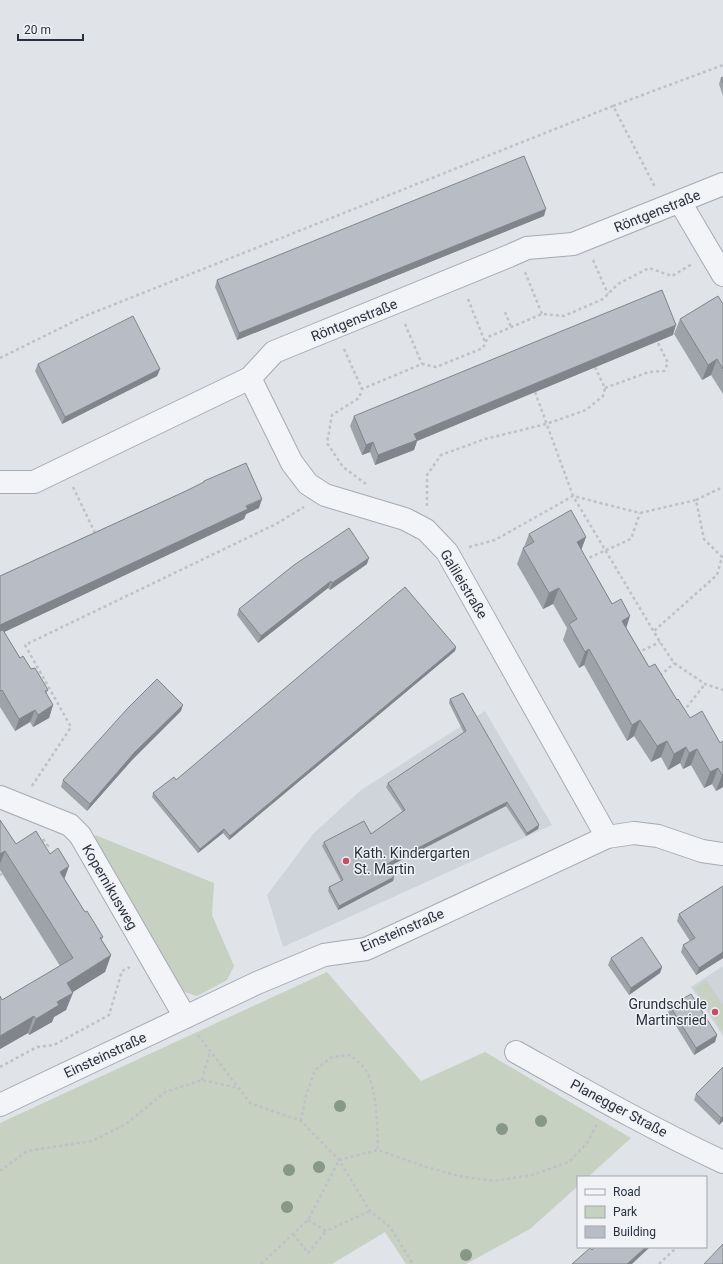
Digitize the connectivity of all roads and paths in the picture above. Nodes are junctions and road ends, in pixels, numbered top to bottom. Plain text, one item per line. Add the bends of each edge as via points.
1 (723, 65) edge
2 (613, 106) junction
3 (723, 184) edge
4 (672, 205) junction
5 (584, 240) junction
6 (517, 253) junction
7 (710, 254) junction
8 (723, 275) edge
9 (608, 294) junction
10 (468, 299) dead end
11 (505, 312) dead end
12 (542, 314) junction
13 (406, 324) dead end
14 (511, 327) junction
15 (657, 341) edge
16 (485, 342) junction
17 (344, 349) dead end
18 (0, 358) edge
19 (422, 364) junction
20 (595, 367) edge
21 (250, 378) junction
22 (605, 388) junction
23 (362, 389) junction
24 (534, 392) edge
25 (546, 424) junction
26 (64, 468) junction
27 (0, 482) edge
28 (723, 487) edge
29 (325, 495) junction
30 (573, 496) junction
31 (696, 500) junction
32 (373, 509) junction
33 (640, 512) junction
34 (426, 530) junction
35 (98, 539) edge
36 (606, 550) junction
37 (447, 552) junction
38 (580, 561) edge
39 (654, 631) junction
40 (660, 642) junction
41 (635, 655) edge
42 (674, 663) junction
43 (657, 679) edge
44 (705, 684) junction
45 (723, 690) edge
46 (679, 716) edge
47 (0, 797) edge
48 (20, 805) junction
49 (40, 835) edge
50 (607, 837) junction
51 (39, 852) edge
52 (723, 854) edge
53 (150, 956) junction
54 (185, 1018) junction
55 (210, 1051) junction
56 (516, 1052) dead end
57 (0, 1067) edge
58 (202, 1080) junction
59 (238, 1088) junction
60 (608, 1103) junction
61 (0, 1105) edge
62 (301, 1121) junction
63 (378, 1150) junction
64 (339, 1160) junction
65 (723, 1162) edge
66 (0, 1171) edge
67 (370, 1212) junction
68 (308, 1220) junction
69 (326, 1231) junction
70 (293, 1234) junction
71 (676, 1248) edge
72 (261, 1264) edge
73 (413, 1264) edge
74 (659, 1264) edge

1 - 2 path
2 - 4 path
2 - 18 path via 85,316
3 - 4 street, Röntgenstraße
4 - 5 street, Röntgenstraße
4 - 7 street
5 - 6 street, Röntgenstraße via 573,244 527,248
5 - 9 path
6 - 12 path
6 - 21 street, Röntgenstraße via 274,352
7 - 8 street
7 - 9 path via 672,276 648,268 618,284
9 - 12 path via 603,299 564,316
10 - 16 path
11 - 14 path
12 - 14 path
13 - 19 path
14 - 16 path via 488,337
15 - 22 path via 668,363 664,371 649,372
16 - 19 path via 483,348 436,367
17 - 23 path
19 - 23 path
20 - 22 path
21 - 26 street, Röntgenstraße
21 - 29 street, Galileistraße via 292,463 308,484
22 - 25 path via 603,396 586,410
23 - 32 path via 359,398 332,415 327,443 343,467 374,489
24 - 25 path
25 - 30 path
25 - 34 path via 485,438 442,455 427,475
26 - 27 street, Röntgenstraße via 34,482
26 - 35 path
28 - 31 path
29 - 32 street, Galileistraße
29 - 48 path via 276,524 26,645 71,727
30 - 33 path
30 - 36 path
30 - 37 path via 495,540
31 - 33 path
31 - 39 path via 704,539 722,557 717,575
32 - 34 street, Galileistraße via 405,519
33 - 36 path via 631,539
34 - 37 street, Galileistraße
36 - 38 path
36 - 39 path
37 - 50 street, Galileistraße
39 - 40 path
40 - 41 path
40 - 42 path
42 - 43 path
42 - 44 path
44 - 45 path
44 - 46 path
47 - 48 street, Kopernikusweg
48 - 53 street, Kopernikusweg via 70,825 80,835
49 - 51 path via 48,846
50 - 52 street, Einsteinstraße via 634,833 658,836 702,851
50 - 54 street, Einsteinstraße via 366,948 324,955 257,983
53 - 54 street, Kopernikusweg
53 - 57 path via 122,971 110,1015 54,1045 37,1046
54 - 55 path
54 - 61 street, Einsteinstraße
55 - 58 path
55 - 59 path
56 - 60 street, Planegger Straße
58 - 59 path
58 - 66 path via 165,1092 126,1124 92,1141 27,1151
59 - 62 path via 250,1103
60 - 63 path via 587,1143 569,1162 532,1175 494,1181 459,1176
60 - 65 street, Planegger Straße
62 - 63 path via 315,1070 332,1057 351,1055 365,1069 374,1091
62 - 64 path
63 - 64 path
64 - 67 path
64 - 68 path
67 - 69 path
67 - 73 path via 390,1227
68 - 69 path
68 - 70 path
69 - 70 path via 308,1253
70 - 72 path
71 - 74 path

